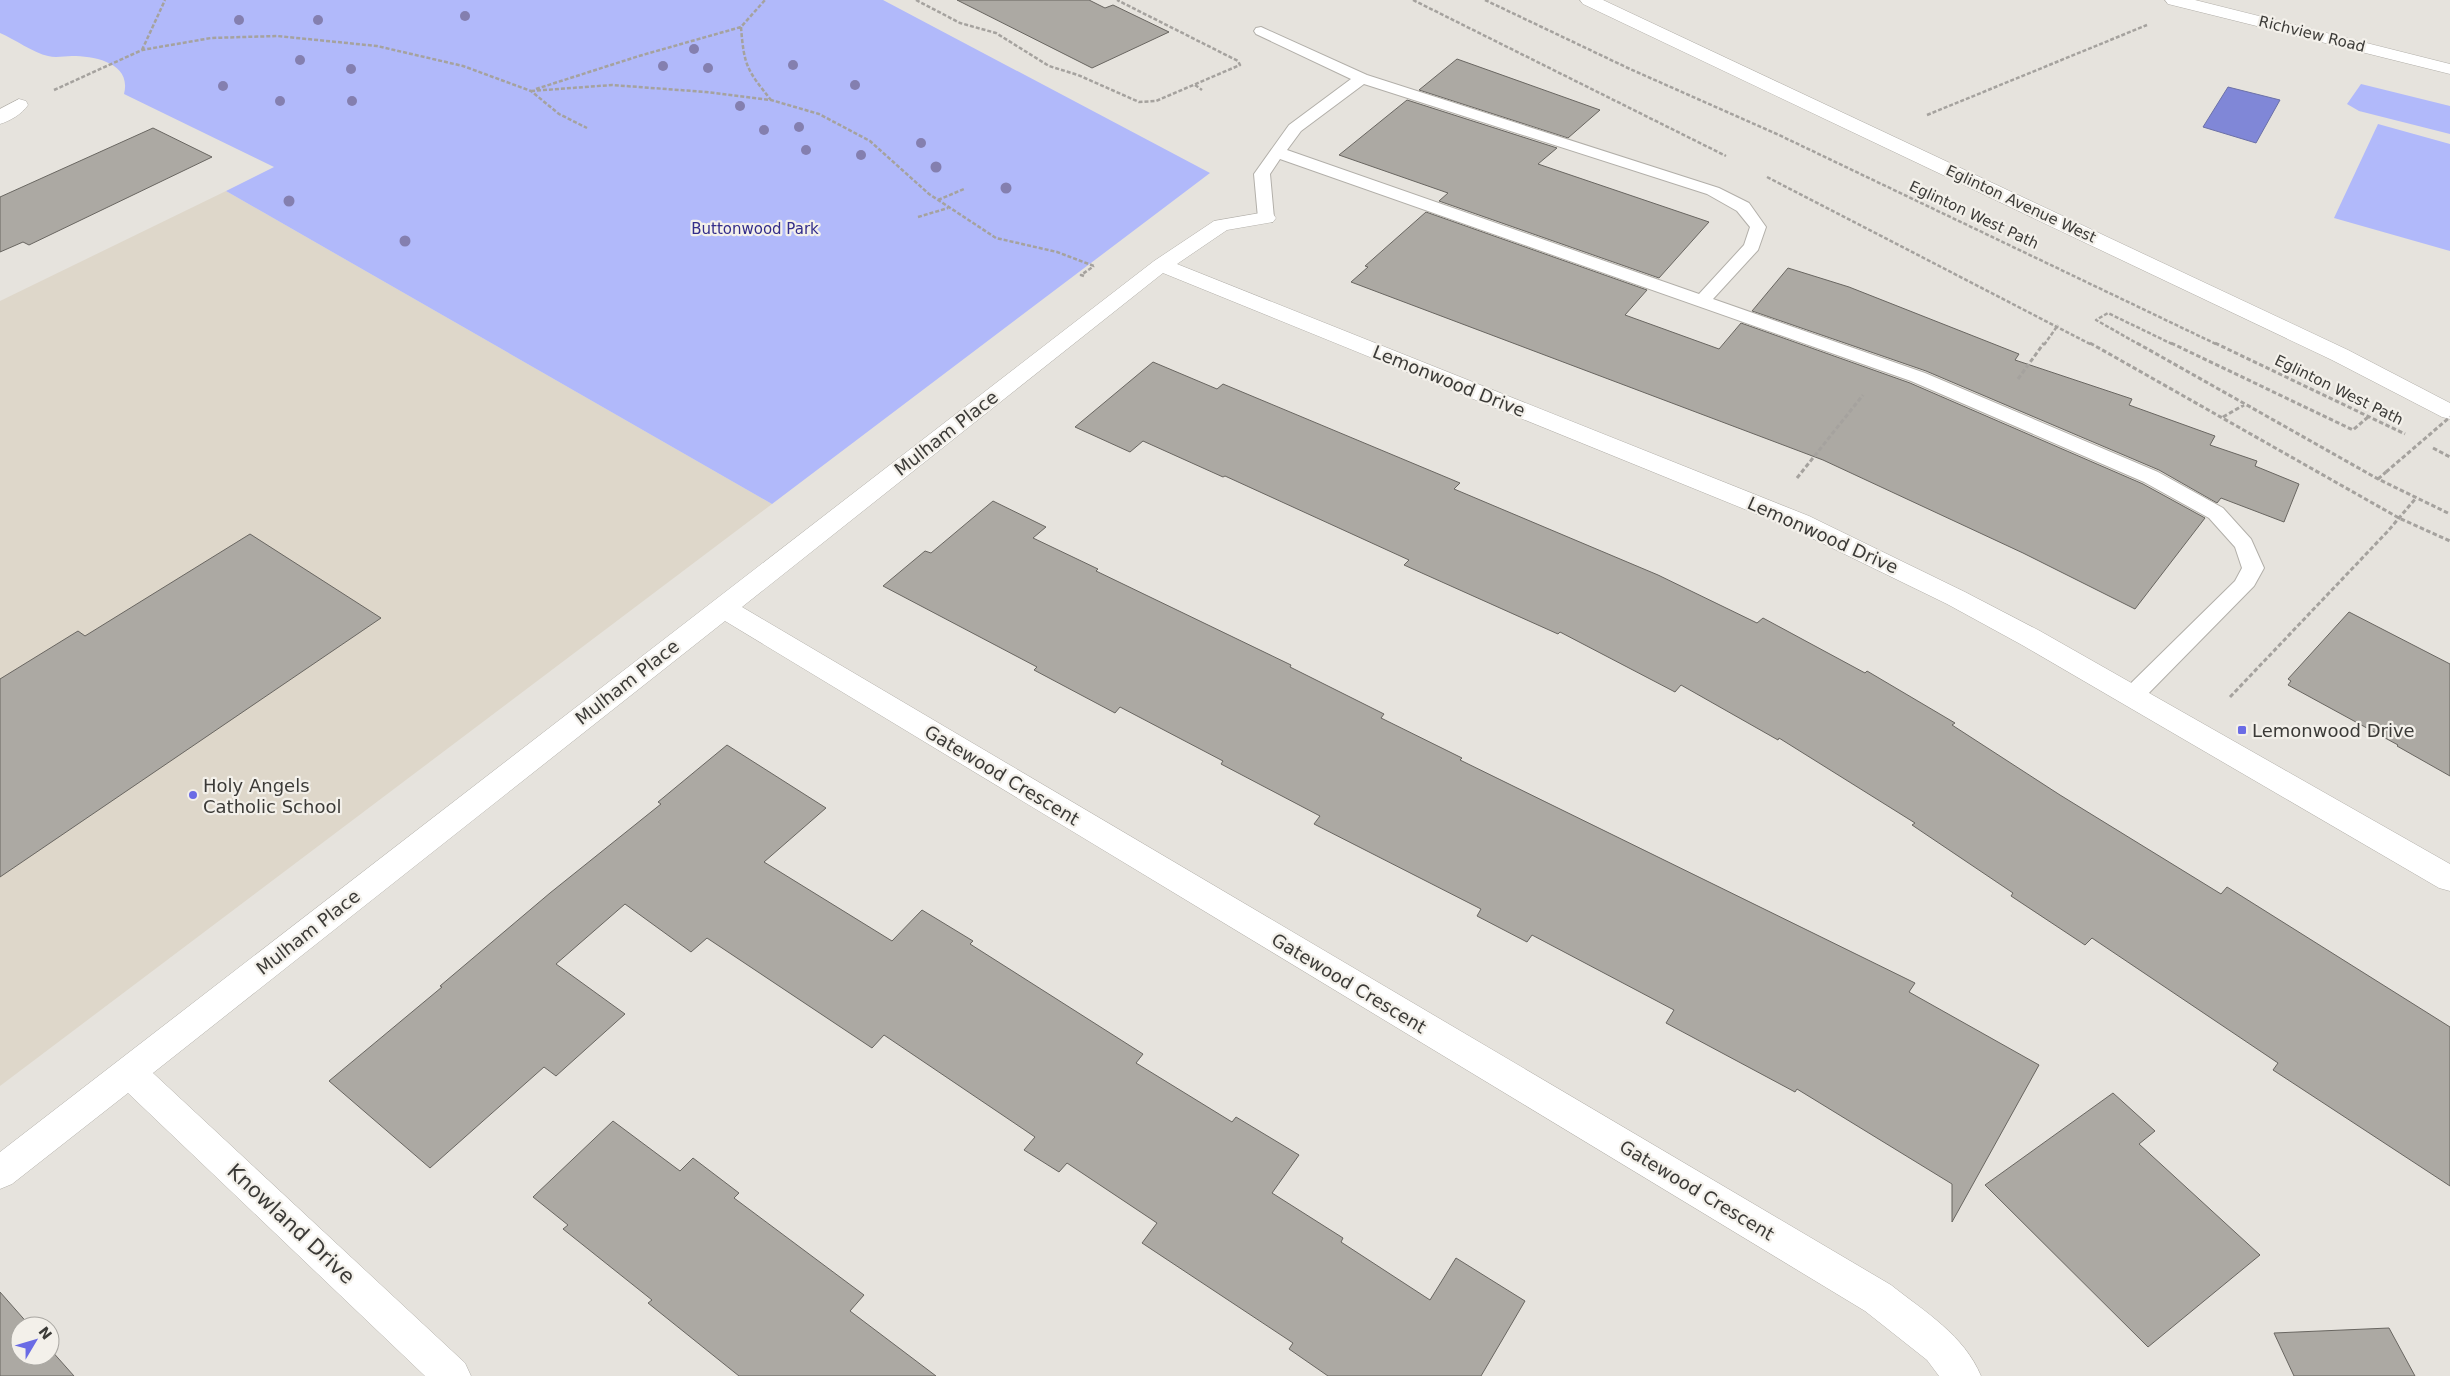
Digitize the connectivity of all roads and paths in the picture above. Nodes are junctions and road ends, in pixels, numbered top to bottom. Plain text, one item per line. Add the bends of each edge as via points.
1 (165, 0) edge
2 (765, 0) edge
3 (916, 0) edge
4 (1117, 0) edge
5 (1413, 0) edge
6 (1485, 0) edge
7 (1589, 0) edge
8 (2174, 0) edge
9 (2150, 23) dead end
10 (741, 27) junction
11 (1261, 31) dead end
12 (142, 50) junction
13 (2450, 69) edge
14 (1362, 78) junction
15 (1194, 85) junction
16 (1202, 90) dead end
17 (531, 91) junction
18 (771, 100) junction
19 (19, 105) joint
20 (1927, 115) dead end
21 (0, 118) edge
22 (587, 128) dead end
23 (1277, 152) junction
24 (1731, 159) dead end
25 (1766, 177) dead end
26 (964, 189) dead end
27 (937, 200) junction
28 (949, 208) junction
29 (918, 217) dead end
30 (1266, 218) joint
31 (1161, 265) junction
32 (1094, 266) dead end
33 (1703, 300) junction
34 (2058, 325) junction
35 (1866, 392) dead end
36 (2244, 404) junction
37 (1996, 410) junction
38 (2450, 412) edge
39 (2368, 417) junction
40 (2450, 417) edge
41 (2222, 418) junction
42 (2409, 436) dead end
43 (2417, 440) dead end
44 (2450, 457) edge
45 (1796, 479) dead end
46 (2378, 479) junction
47 (2416, 498) junction
48 (2450, 514) edge
49 (2399, 518) junction
50 (2450, 541) edge
51 (722, 607) junction
52 (2133, 695) junction
53 (2230, 697) dead end
54 (2450, 879) edge
55 (129, 1073) junction
56 (0, 1173) edge
57 (452, 1376) edge
58 (1962, 1376) edge

1 - 12 path
2 - 10 path
3 - 15 path via 960,22 996,33 1041,63 1078,75 1131,100 1156,101
4 - 15 path via 1238,61 1240,65
5 - 24 path
6 - 39 path, Eglinton West Path via 1778,135
7 - 38 street, Eglinton Avenue West via 2340,355
8 - 13 street, Richview Road
9 - 20 path
10 - 17 path
10 - 18 path via 743,58
11 - 14 lane
12 - 17 path via 211,38 276,36 317,39 377,46 463,66
12 - 19 path
14 - 23 lane via 1295,128
14 - 33 lane via 1713,191 1743,207 1758,227 1752,246
15 - 16 path
17 - 18 path via 612,85
17 - 22 path via 559,114
18 - 27 path via 818,114 870,141 899,170
19 - 21 street
23 - 30 lane via 1262,174
23 - 33 lane
25 - 34 path
26 - 27 path
27 - 28 path
28 - 29 path
28 - 32 path via 996,238 1058,252
30 - 31 street, Mulham Place via 1221,225
31 - 51 street, Mulham Place
31 - 52 street, Lemonwood Drive via 1800,522 1956,598
33 - 37 lane via 1918,377
34 - 37 path
34 - 41 path
35 - 45 path
36 - 39 path via 2096,320 2108,313 2352,430
36 - 41 path
36 - 46 path
37 - 52 lane via 2151,477 2216,513 2244,544 2253,568 2243,586
39 - 42 path, Eglinton West Path
40 - 46 path, bridge
41 - 49 path
43 - 44 path, Eglinton West Path
46 - 47 path
47 - 48 path
47 - 49 path
49 - 50 path
49 - 53 path
51 - 55 street, Mulham Place
51 - 58 street, Gatewood Crescent via 1878,1298 1940,1347
52 - 54 street, Lemonwood Drive
55 - 56 street, Mulham Place
55 - 57 street, Knowland Drive

